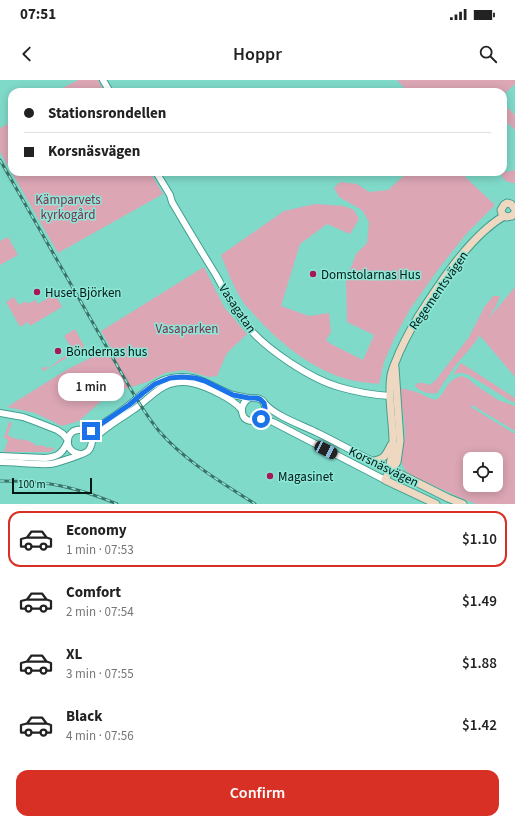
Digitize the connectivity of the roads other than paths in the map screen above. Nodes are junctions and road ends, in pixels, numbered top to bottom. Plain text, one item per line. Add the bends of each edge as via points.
1 (158, 176) edge
2 (514, 207) edge
3 (503, 213) junction
4 (393, 396) junction
5 (249, 398) junction
6 (264, 403) junction
7 (242, 410) junction
8 (1, 413) edge
9 (258, 422) junction
10 (57, 430) junction
11 (76, 430) junction
12 (87, 432) junction
13 (68, 441) junction
14 (92, 441) junction
15 (392, 443) junction
16 (80, 454) junction
17 (0, 456) edge
18 (372, 461) junction
19 (0, 462) edge
20 (397, 462) junction
21 (390, 469) junction
22 (405, 476) junction
23 (385, 480) junction
24 (436, 504) edge
25 (463, 504) edge

1 - 4 street, Vasagatan via 229,299 256,336 282,357 328,384 356,392
2 - 3 main road, Regementsvägen via 504,205
2 - 3 main road via 512,216
3 - 4 main road, Regementsvägen via 475,240 451,269 408,334 391,375
4 - 15 main road, Regementsvägen
4 - 20 main road, Regementsvägen via 400,441
5 - 6 street via 258,398
5 - 7 street
5 - 12 street via 233,395 195,378 170,378 155,384 94,430
6 - 9 street via 264,415
6 - 18 street, Korsnäsvägen via 276,413
7 - 9 street via 244,417
7 - 14 street via 232,400 198,384 173,383 158,390
8 - 10 street via 23,417
9 - 23 street, Korsnäsvägen via 273,422
10 - 11 street
10 - 13 street
11 - 12 street
11 - 13 street via 70,434
12 - 14 street
13 - 16 street via 70,450
13 - 17 street via 63,452 51,457
14 - 16 street via 89,450
15 - 18 main road via 386,456
15 - 21 main road, Regementsvägen
16 - 19 street via 52,464
18 - 21 street, Korsnäsvägen
20 - 21 main road
20 - 22 main road
21 - 22 main road, Korsnäsvägen
21 - 23 main road
22 - 25 main road, Korsnäsvägen
23 - 24 main road, Korsnäsvägen

